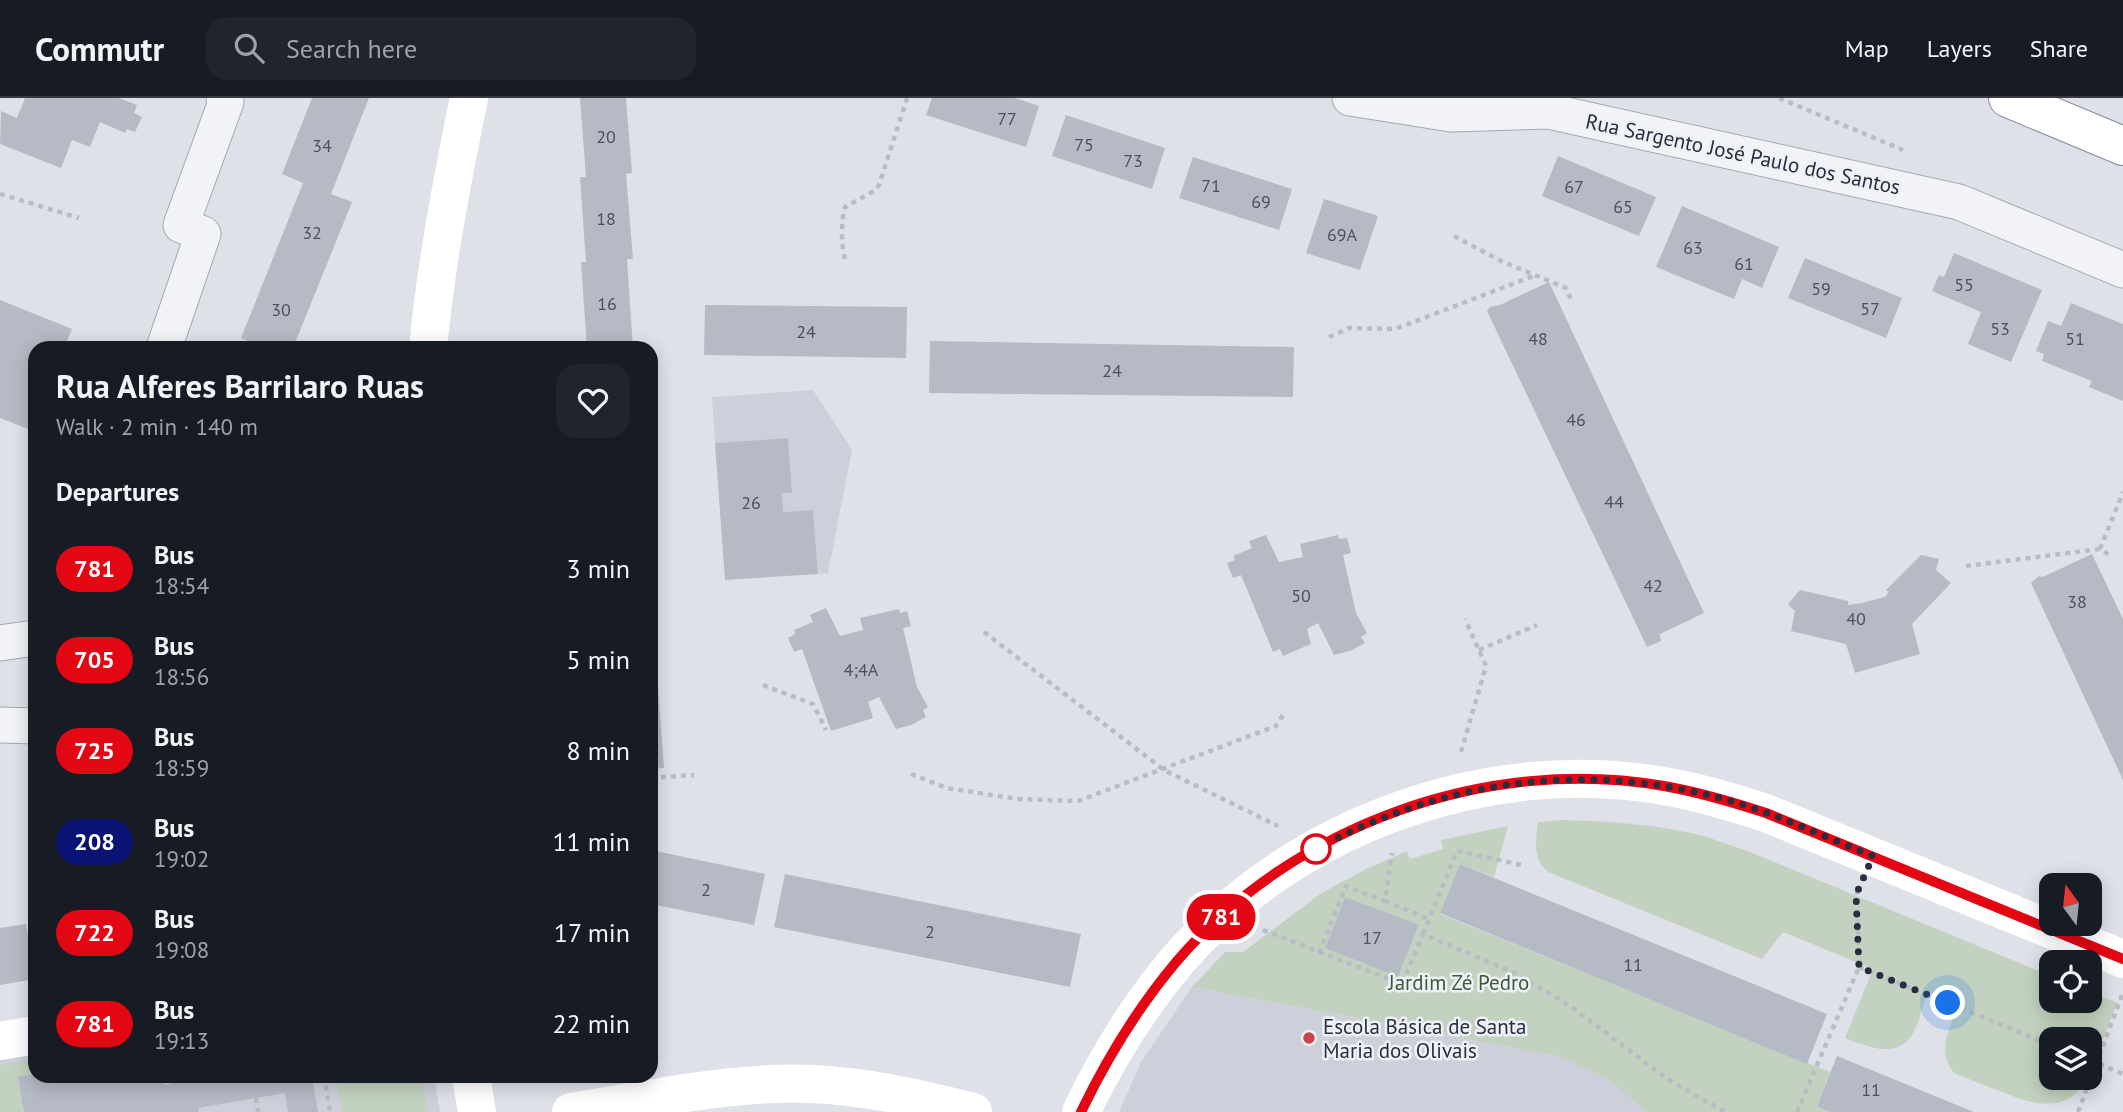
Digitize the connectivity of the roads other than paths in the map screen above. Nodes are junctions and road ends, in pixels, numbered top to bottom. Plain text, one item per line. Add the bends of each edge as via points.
1 (224, 98) edge
2 (469, 98) edge
3 (1350, 98) edge
4 (2008, 98) edge
5 (2123, 146) edge
6 (2123, 270) edge
7 (166, 341) edge
8 (429, 341) edge
9 (28, 639) edge
10 (0, 643) edge
11 (0, 725) edge
12 (28, 726) edge
13 (2123, 959) edge
14 (28, 1036) edge
15 (0, 1041) edge
16 (472, 1083) edge
17 (477, 1112) edge
18 (571, 1112) edge
19 (973, 1112) edge
20 (1081, 1112) edge

1 - 7 street via 181,225 203,234
2 - 8 main road
3 - 6 street, Rua Sargento José Paulo dos Santos via 1451,114 1548,111 1946,199
4 - 5 main road
9 - 10 street
11 - 12 street
13 - 20 main road via 1766,813 1715,797 1663,785 1609,780 1502,785 1449,795 1348,831 1257,887 1178,960 1145,1002
14 - 15 main road
16 - 17 main road
18 - 19 main road via 725,1087 796,1083 890,1092

